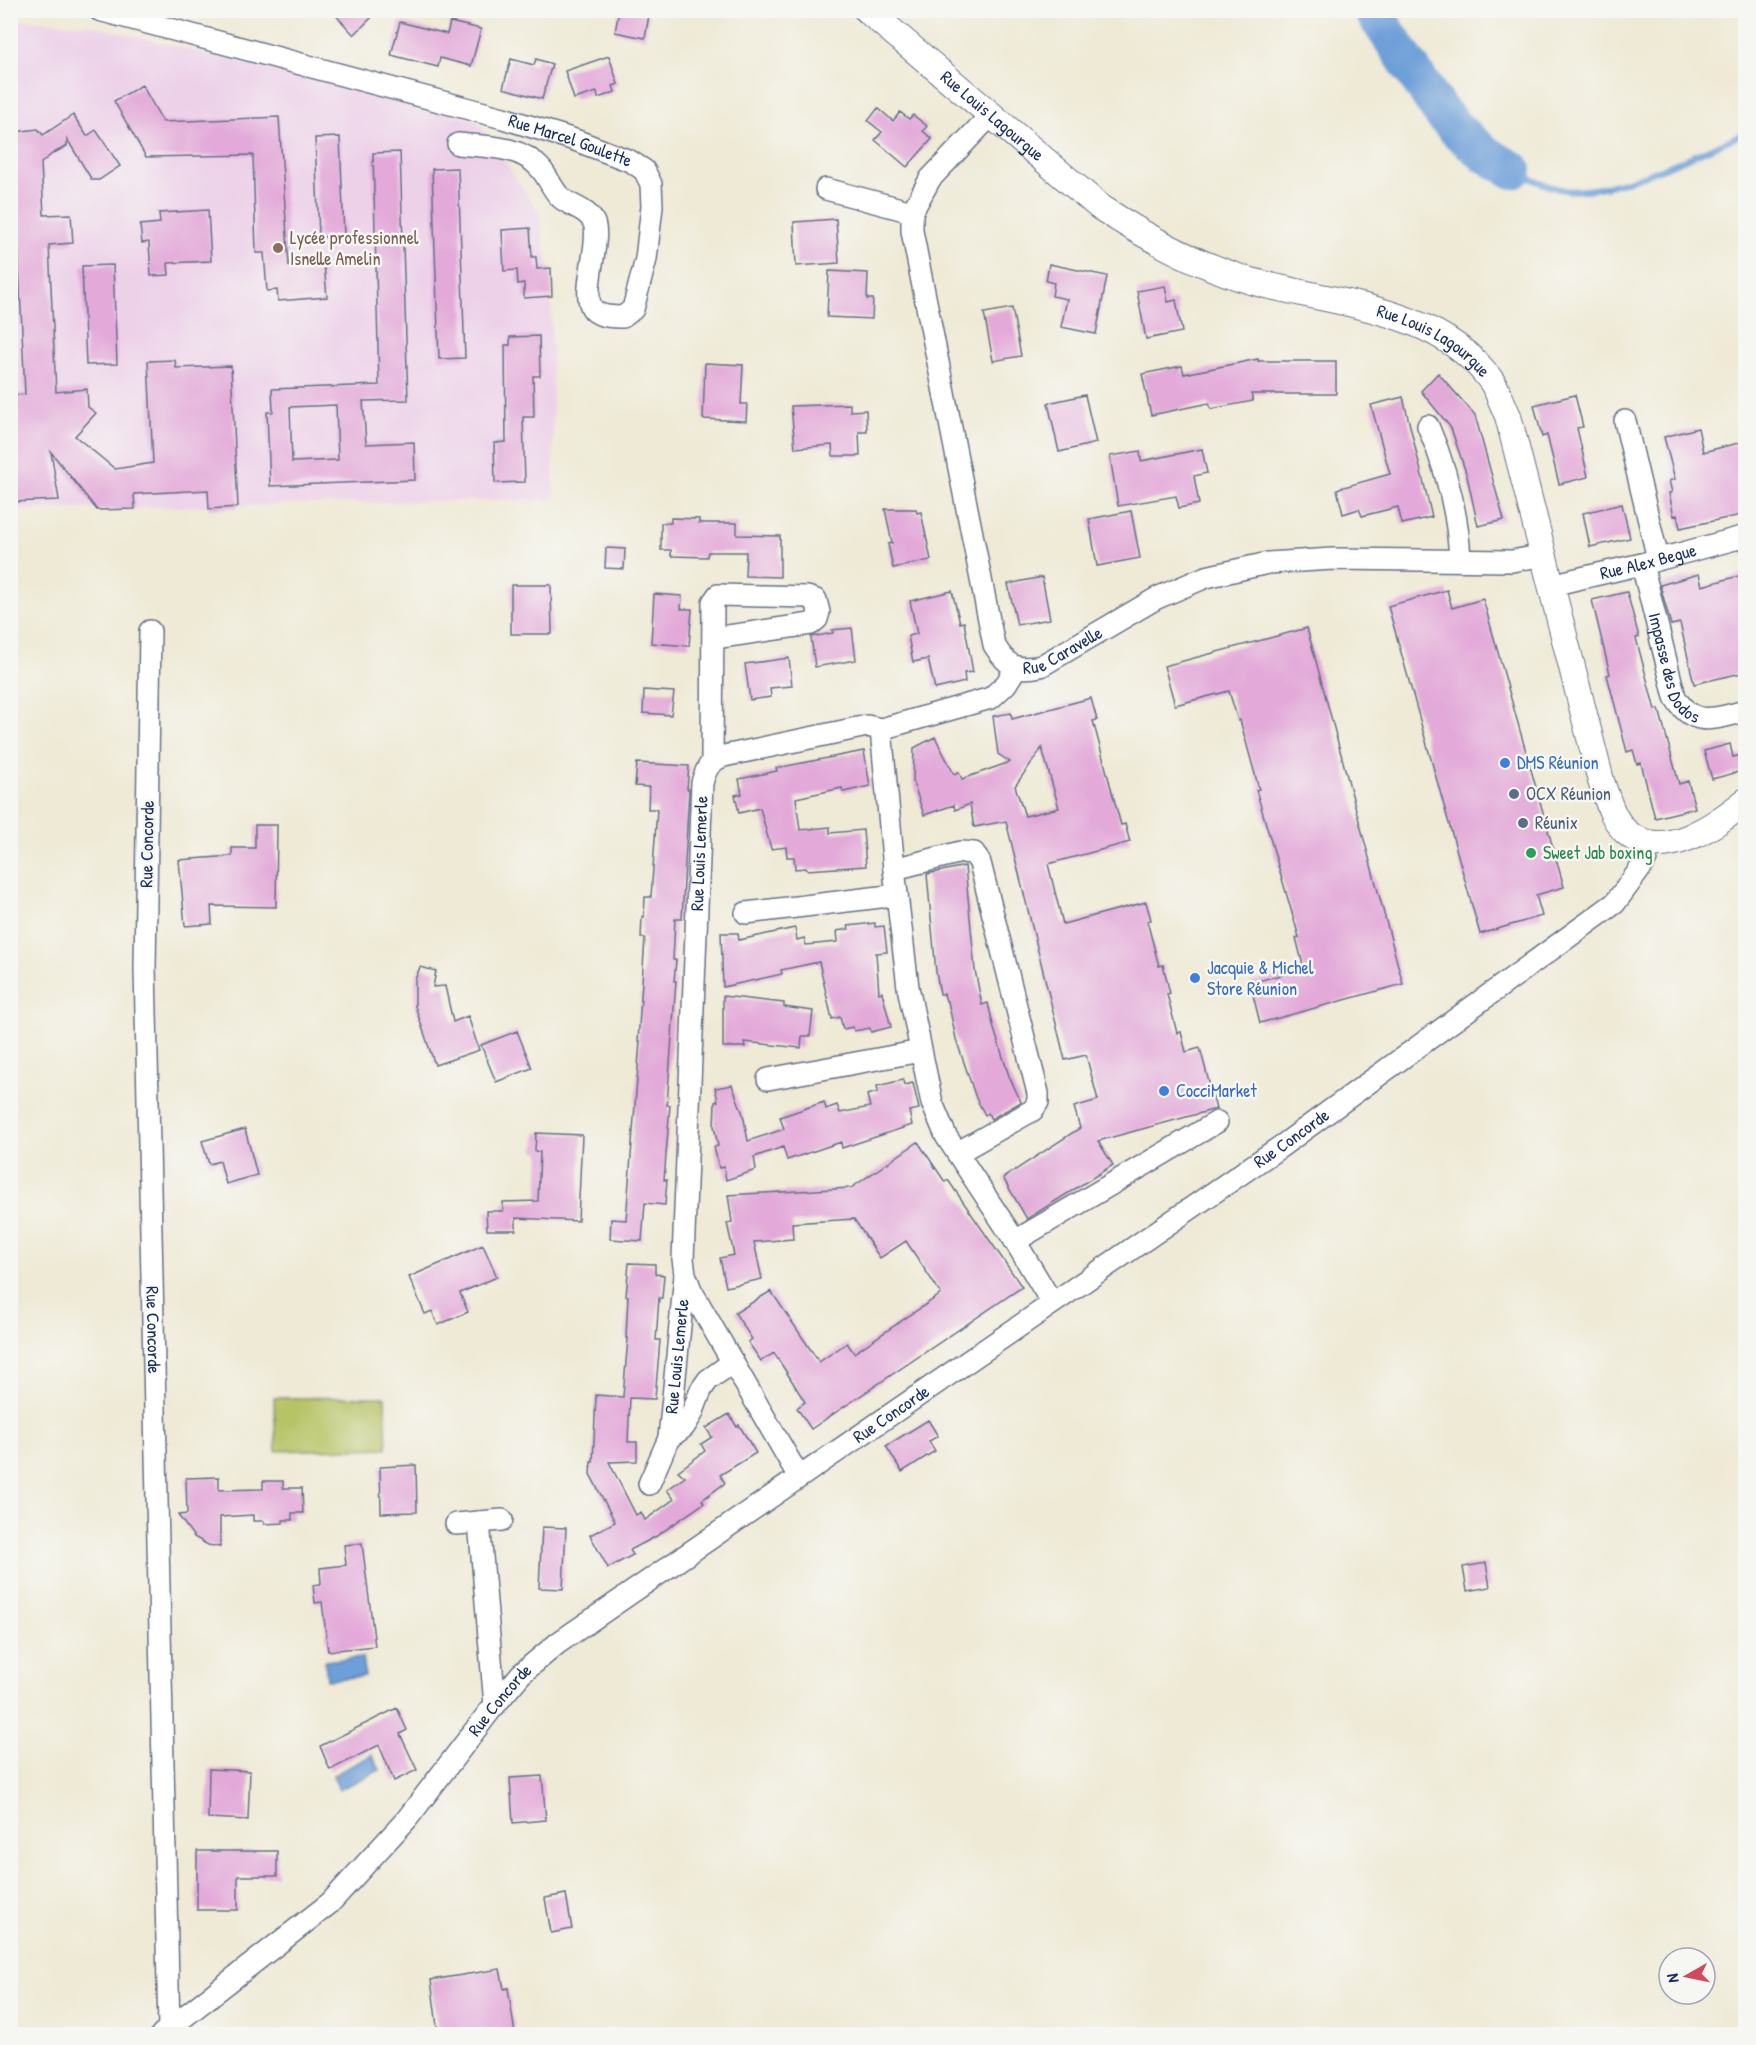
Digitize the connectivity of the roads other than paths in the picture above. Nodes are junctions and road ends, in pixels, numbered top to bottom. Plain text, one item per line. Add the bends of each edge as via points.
1 (99, 10) edge
2 (867, 10) edge
3 (990, 116) junction
4 (458, 144) dead end
5 (826, 189) dead end
6 (912, 212) junction
7 (1625, 421) dead end
8 (1428, 426) dead end
9 (1746, 536) edge
10 (1544, 555) junction
11 (1460, 560) junction
12 (1650, 561) junction
13 (1551, 585) junction
14 (150, 631) dead end
15 (714, 638) junction
16 (1017, 668) junction
17 (1746, 711) edge
18 (881, 729) junction
19 (712, 760) junction
20 (1742, 805) edge
21 (1648, 843) junction
22 (894, 868) junction
23 (897, 895) junction
24 (746, 913) dead end
25 (921, 1051) junction
26 (768, 1080) dead end
27 (1217, 1122) dead end
28 (957, 1153) junction
29 (1014, 1240) junction
30 (685, 1274) junction
31 (1052, 1303) junction
32 (733, 1362) junction
33 (669, 1438) junction
34 (799, 1477) junction
35 (649, 1484) dead end
36 (502, 1520) dead end
37 (479, 1522) junction
38 (456, 1524) dead end
39 (495, 1705) junction
40 (165, 2032) edge

1 - 4 street, Rue Marcel Goulette via 503,118 630,161 644,170 651,184 652,206 646,259 633,309 623,317 609,317 589,305 594,225 590,216 560,197 542,169 531,159 508,149
2 - 3 main road, Rue Louis Lagourgue
3 - 6 street via 930,179
3 - 10 main road, Rue Louis Lagourgue via 1100,207 1143,235 1199,262 1250,280 1379,311 1432,330 1469,354 1492,381 1508,416
5 - 6 street
6 - 16 street, Rue Caravelle via 914,250 994,645 1004,661
7 - 12 street
8 - 11 street via 1451,498
9 - 12 street, Rue Alex Begue
10 - 11 street, Rue Caravelle via 1512,561
10 - 13 main road, Rue Louis Lagourgue
11 - 16 street, Rue Caravelle via 1279,562 1206,577 1157,598 1041,666
12 - 13 street, Rue Alex Begue
12 - 17 street, Impasse des Dodos via 1675,697 1681,709 1710,719
13 - 21 main road, Rue Louis Lagourgue via 1607,799 1624,830
14 - 40 street, Rue Concorde via 145,968
15 - 15 street, Rue Louis Lemerle via 713,602 718,596 816,600 818,619 811,624
15 - 19 street, Rue Louis Lemerle
16 - 18 street via 991,698
18 - 19 street via 867,726
18 - 22 street
19 - 30 street, Rue Louis Lemerle via 702,783 683,1244
20 - 21 main road via 1682,841
21 - 31 street, Rue Concorde via 1643,865 1615,903 1283,1145
22 - 23 street
22 - 28 street via 961,852 974,853 980,863 1038,1093 1033,1110
23 - 24 street
23 - 25 street via 908,987
25 - 26 street
25 - 28 street via 932,1103
27 - 29 street
28 - 29 street
29 - 31 street
30 - 32 street, Rue Louis Lemerle
30 - 33 street, Rue Louis Lemerle
31 - 34 street, Rue Concorde
32 - 33 street, Rue Louis Lemerle via 708,1380 684,1427
32 - 34 street, Rue Louis Lemerle
33 - 35 street, Rue Louis Lemerle
34 - 39 street, Rue Concorde via 558,1643 521,1674
36 - 37 street
37 - 38 street
37 - 39 street
39 - 40 street, Rue Concorde via 407,1819 330,1903

